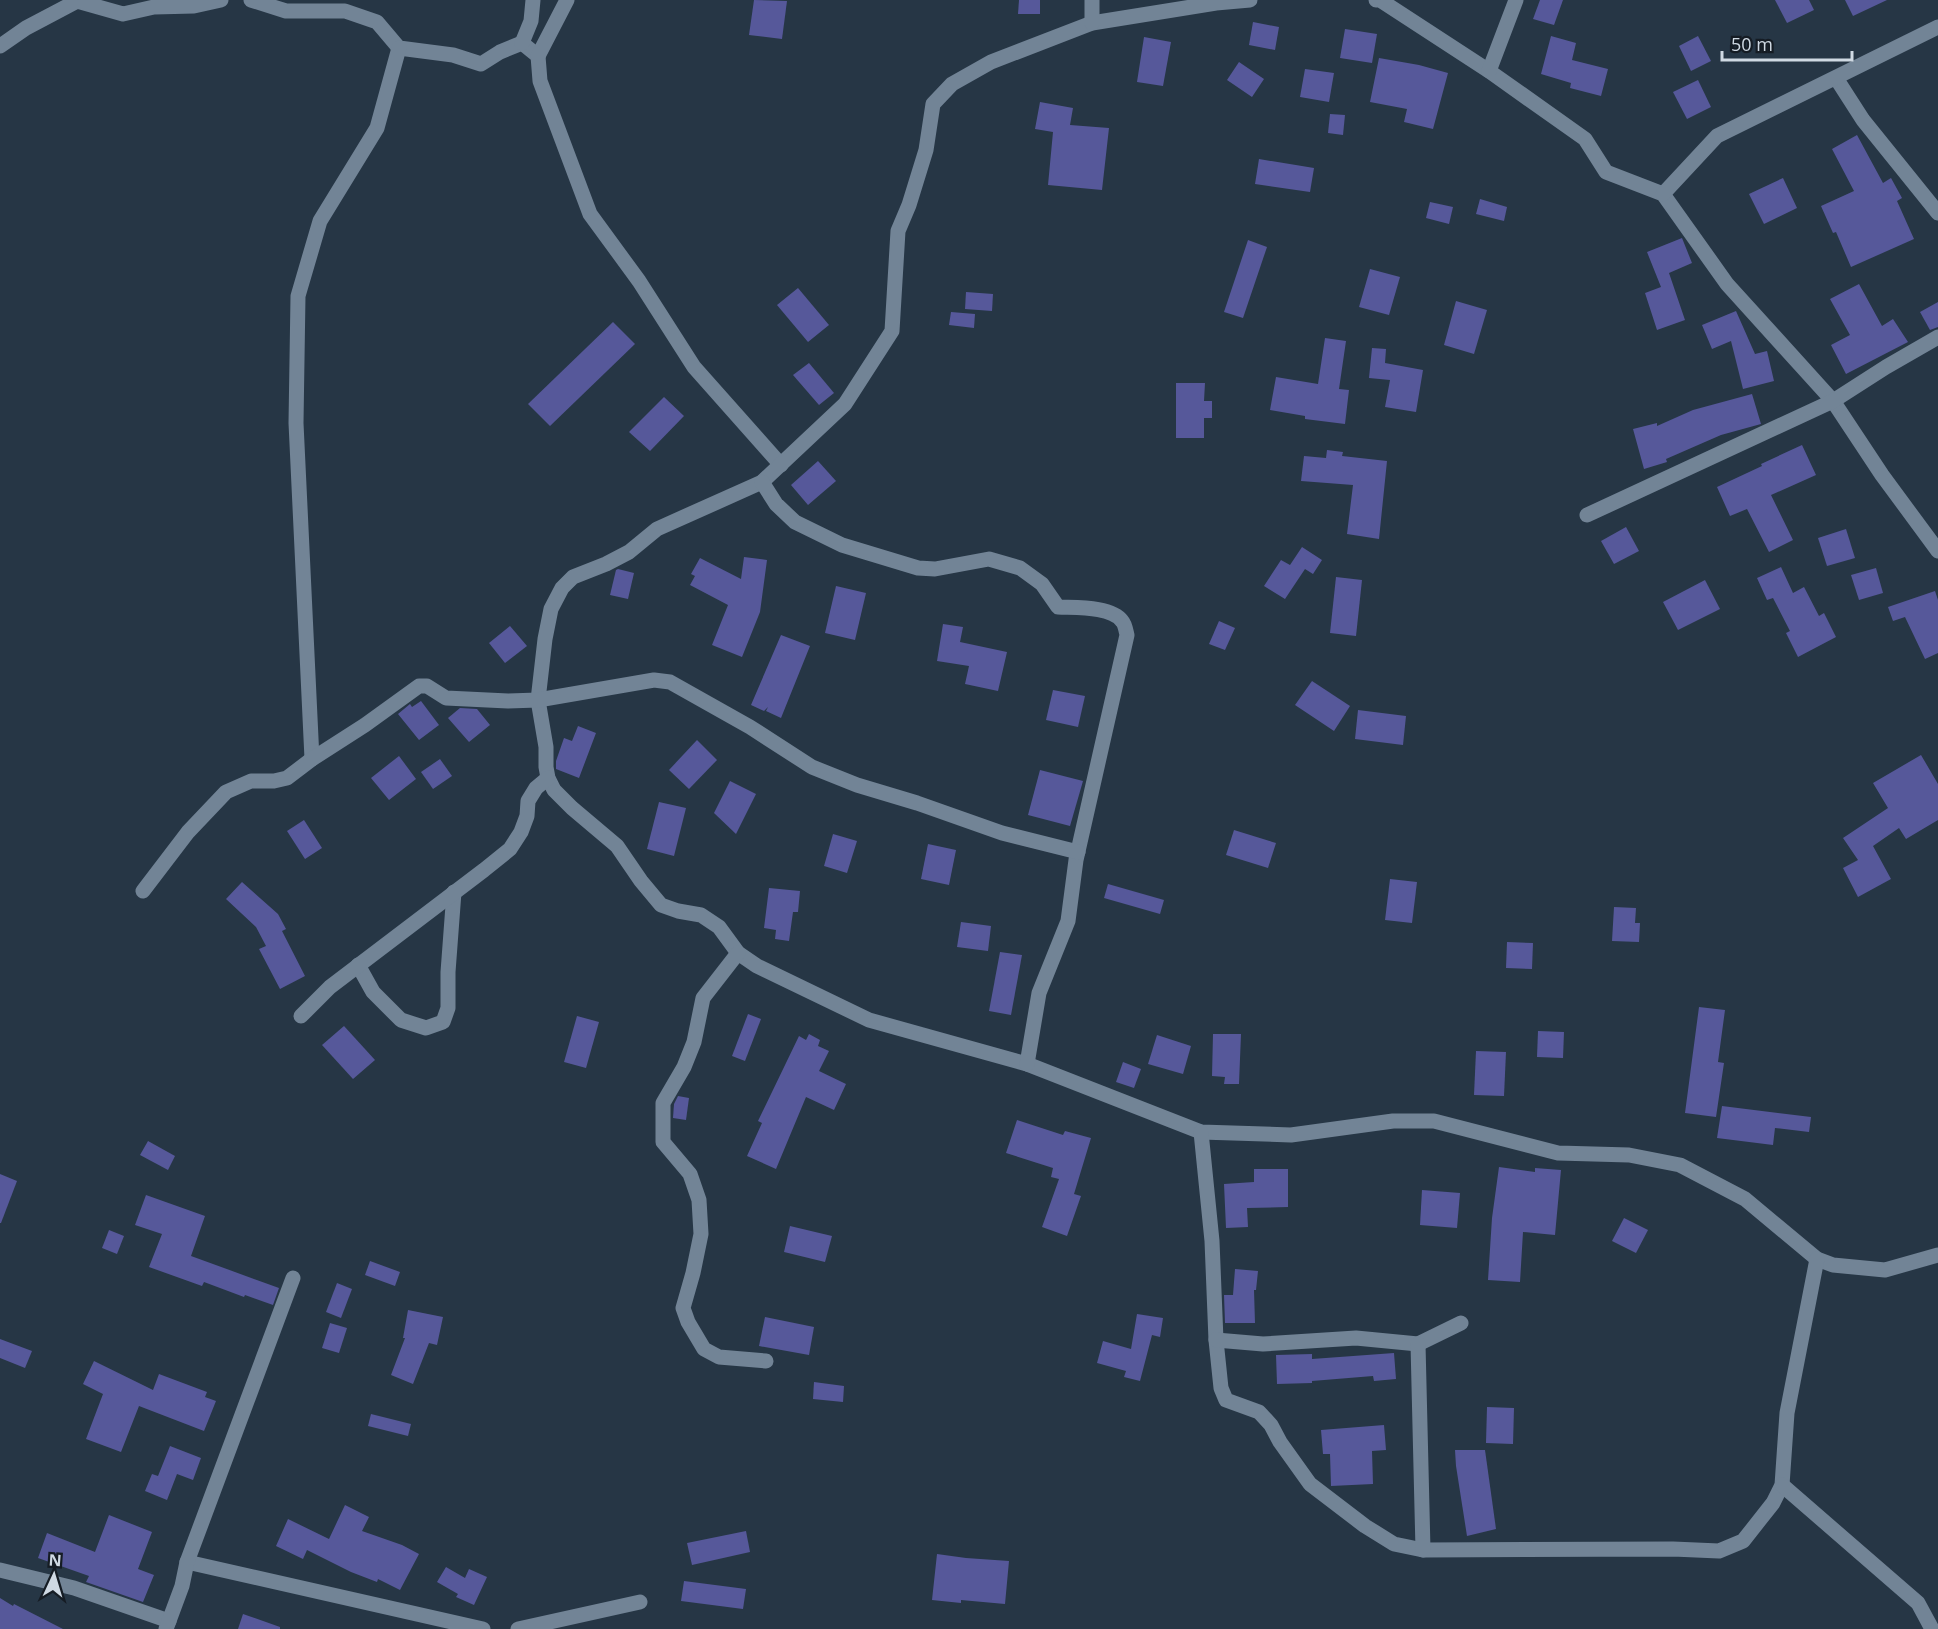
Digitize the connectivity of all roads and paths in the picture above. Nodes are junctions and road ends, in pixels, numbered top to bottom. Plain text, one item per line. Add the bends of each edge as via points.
1 (221, 0) edge
2 (251, 0) edge
3 (533, 0) edge
4 (567, 0) edge
5 (1092, 0) edge
6 (1250, 0) edge
7 (1376, 0) edge
8 (1516, 0) edge
9 (76, 1) edge
10 (1092, 23) junction
11 (1938, 27) edge
12 (522, 43) junction
13 (0, 46) edge
14 (399, 48) junction
15 (538, 56) junction
16 (1489, 71) junction
17 (1836, 78) junction
18 (1663, 194) junction
19 (1938, 213) edge
20 (1938, 337) edge
21 (1833, 401) junction
22 (781, 465) junction
23 (762, 482) junction
24 (1587, 515) dead end
25 (1938, 551) edge
26 (538, 700) junction
27 (312, 759) junction
28 (548, 778) junction
29 (1078, 852) junction
30 (143, 891) dead end
31 (454, 892) junction
32 (738, 953) junction
33 (358, 965) junction
34 (301, 1016) dead end
35 (1027, 1064) junction
36 (1201, 1132) junction
37 (1938, 1255) edge
38 (1817, 1259) junction
39 (293, 1278) dead end
40 (1461, 1323) dead end
41 (1216, 1340) junction
42 (1418, 1344) junction
43 (766, 1361) dead end
44 (1782, 1485) junction
45 (1423, 1550) junction
46 (187, 1562) junction
47 (0, 1570) edge
48 (640, 1602) dead end
49 (168, 1625) edge
50 (483, 1629) edge
51 (518, 1629) edge
52 (1932, 1629) edge

1 - 9 street via 123,14
2 - 14 street via 286,12 345,11 377,22
3 - 12 street via 531,21
4 - 15 street
5 - 10 street
6 - 10 street
7 - 16 street
8 - 16 street
9 - 13 street
10 - 22 street via 991,62 952,84 933,104 926,150 898,231 892,331 845,404
11 - 17 street
12 - 14 street via 482,64 453,55
12 - 15 street
14 - 27 street via 377,128 320,221 298,296 296,423
15 - 22 street via 540,81 591,214 694,367
16 - 18 street via 1584,139 1606,171
17 - 18 street via 1717,136
17 - 19 street via 1863,120
18 - 21 street via 1727,284
20 - 21 street
21 - 24 street
21 - 25 street
22 - 23 street
23 - 26 street via 657,529 629,552 573,577 551,609
23 - 29 street via 776,504 795,522 842,545 918,568 936,569 989,559 1020,568 1042,584 1058,607 1112,613 1123,622 1127,635
26 - 27 street via 446,698 427,686 419,686
26 - 28 street
26 - 29 street via 654,680 670,682 812,767 1002,833
27 - 30 street via 287,778 250,781 226,792
28 - 31 street via 528,801 527,816 510,849
28 - 32 street via 572,808 617,846 661,905 701,915 719,927
29 - 35 street via 1068,921 1039,993
31 - 33 street
31 - 33 street via 448,1008 443,1022 426,1028 401,1020 373,992
32 - 35 street via 869,1020
32 - 43 street via 703,998 694,1042 663,1103 663,1142 690,1174 699,1200 701,1234 682,1308 688,1322 704,1349 719,1357
33 - 34 street
35 - 36 street
36 - 38 street via 1291,1134 1393,1121 1434,1121 1558,1153 1629,1155 1680,1165 1744,1198
36 - 41 street via 1212,1241
37 - 38 street via 1885,1270 1833,1265
38 - 44 street via 1787,1413
39 - 46 street
40 - 42 street
41 - 42 street via 1263,1344 1356,1338
41 - 45 street via 1221,1388 1227,1400 1259,1412 1310,1484 1394,1544
42 - 45 street
44 - 45 street via 1743,1541 1719,1551
44 - 52 street via 1918,1603
46 - 49 street
46 - 50 street
47 - 49 street via 74,1588
48 - 51 street

